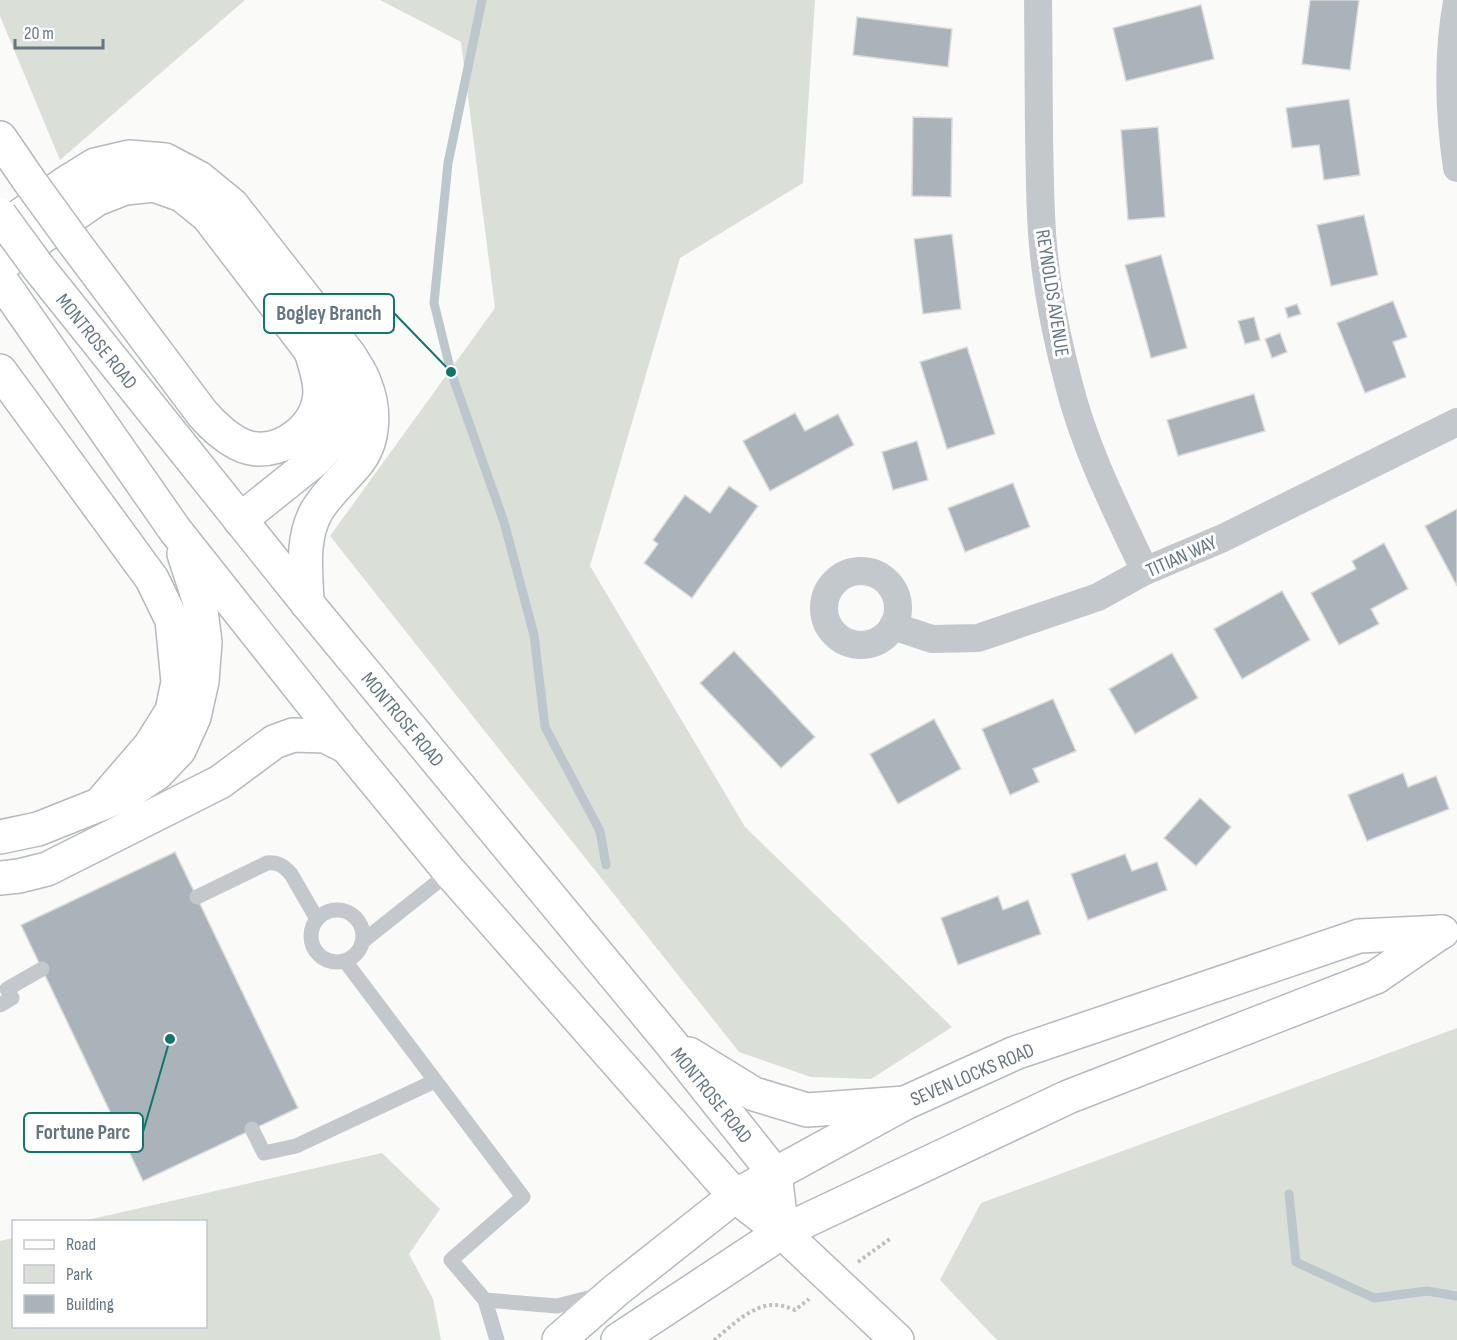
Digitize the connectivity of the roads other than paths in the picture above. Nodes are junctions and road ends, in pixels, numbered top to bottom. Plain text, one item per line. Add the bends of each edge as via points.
1 (1038, 0) edge
2 (1457, 2) edge
3 (0, 138) edge
4 (1457, 168) edge
5 (0, 214) edge
6 (0, 230) edge
7 (2, 278) edge
8 (311, 351) junction
9 (0, 371) edge
10 (1457, 422) edge
11 (240, 520) junction
12 (175, 530) junction
13 (1145, 571) junction
14 (307, 603) junction
15 (893, 626) dead end
16 (347, 747) junction
17 (100, 804) junction
18 (0, 837) edge
19 (450, 872) junction
20 (0, 878) edge
21 (197, 897) dead end
22 (317, 919) junction
23 (1449, 930) edge
24 (362, 942) junction
25 (345, 961) junction
26 (42, 969) dead end
27 (0, 1005) edge
28 (670, 1042) junction
29 (435, 1081) junction
30 (904, 1103) junction
31 (252, 1129) dead end
32 (775, 1174) junction
33 (735, 1196) junction
34 (782, 1232) junction
35 (615, 1291) junction
36 (485, 1300) junction
37 (497, 1340) edge
38 (559, 1340) edge
39 (618, 1340) edge
40 (897, 1340) edge

1 - 13 street, REYNOLDS AVENUE via 1041,216 1054,321 1068,383 1088,441
2 - 4 street via 1451,34 1450,123
3 - 8 main road, bridge via 218,431 249,448 273,448 296,437 313,418 320,394
5 - 11 main road, MONTROSE ROAD, bridge
6 - 14 main road via 95,165 129,157 165,160 199,178 232,204 350,356 365,384 373,414 359,461 315,514 305,543
7 - 8 main road via 97,199 125,188 154,185 182,195 208,216
7 - 12 main road, MONTROSE ROAD
8 - 11 main road via 338,394 341,422 334,440
9 - 17 main road via 152,579 172,620 178,682 172,711 150,746
10 - 13 street, TITIAN WAY via 1222,538
11 - 14 main road, MONTROSE ROAD
12 - 16 main road, MONTROSE ROAD
12 - 17 main road via 200,603 205,642 194,717 179,750 157,773 126,794
13 - 15 street, TITIAN WAY via 1098,597 978,638 932,639
14 - 28 main road, MONTROSE ROAD
16 - 19 main road, MONTROSE ROAD
16 - 20 main road via 326,736 293,735 274,741 220,782 47,869
17 - 18 main road via 38,829
19 - 24 lane
19 - 33 main road, MONTROSE ROAD
21 - 22 lane via 274,863 291,874
22 - 24 lane via 336,910 352,915 362,929
22 - 25 lane via 311,931 318,955 325,960
23 - 30 main road, SEVEN LOCKS ROAD via 1359,936 1015,1053
23 - 34 main road, SEVEN LOCKS ROAD via 1376,977 1068,1097
24 - 25 lane via 357,953
25 - 29 lane
26 - 27 lane via 7,989 12,998
28 - 30 main road via 754,1094 807,1110
28 - 32 main road, MONTROSE ROAD
29 - 31 lane via 296,1146 264,1153
29 - 36 lane via 523,1197 451,1260
30 - 32 main road, SEVEN LOCKS ROAD
32 - 33 main road, SEVEN LOCKS ROAD
32 - 34 main road
33 - 34 main road, MONTROSE ROAD
33 - 35 main road, SEVEN LOCKS ROAD
34 - 39 main road, SEVEN LOCKS ROAD
34 - 40 main road, MONTROSE ROAD
35 - 36 lane via 556,1306
35 - 38 main road, SEVEN LOCKS ROAD
36 - 37 lane

